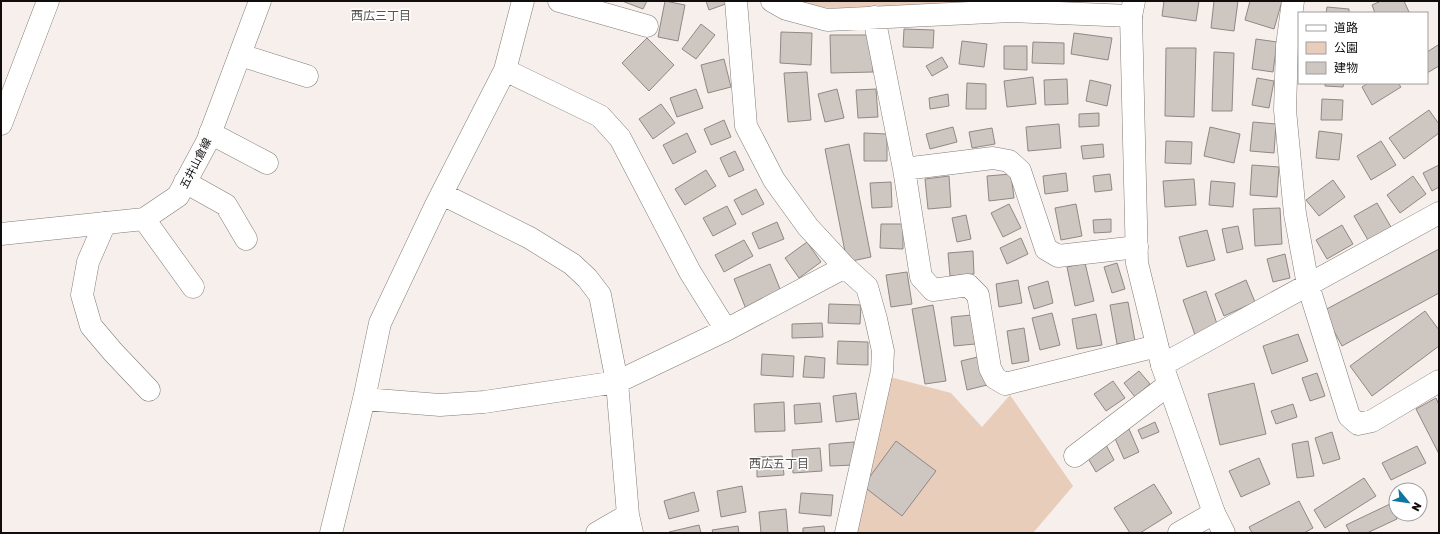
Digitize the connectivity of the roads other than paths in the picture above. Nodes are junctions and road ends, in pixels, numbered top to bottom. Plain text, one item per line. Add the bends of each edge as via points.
1 (48, 1) edge
2 (260, 1) edge
3 (523, 1) edge
4 (559, 1) edge
5 (736, 1) edge
6 (772, 1) edge
7 (1293, 1) edge
8 (1011, 6) edge
9 (1133, 9) edge
10 (874, 17) junction
11 (647, 26) dead end
12 (240, 55) junction
13 (505, 70) junction
14 (307, 76) dead end
15 (1, 124) edge
16 (210, 133) junction
17 (267, 163) dead end
18 (904, 169) junction
19 (185, 182) junction
20 (442, 194) junction
21 (1439, 213) edge
22 (144, 219) junction
23 (105, 223) junction
24 (1, 234) edge
25 (246, 239) dead end
26 (1137, 247) junction
27 (845, 267) junction
28 (1308, 285) junction
29 (193, 287) dead end
30 (726, 330) junction
31 (1162, 365) junction
32 (1439, 381) edge
33 (617, 382) junction
34 (149, 390) dead end
35 (364, 399) junction
36 (1075, 456) dead end
37 (1214, 513) junction
38 (630, 524) edge
39 (331, 533) edge
40 (597, 533) edge
41 (846, 533) edge
42 (1179, 533) edge
43 (1224, 533) edge

1 - 15 street
2 - 12 street, 五井山倉線
3 - 13 street
4 - 11 street
5 - 27 street via 746,126 774,180 808,227
6 - 10 street via 786,9 827,20
7 - 28 street via 1287,46 1285,110 1295,214
8 - 9 street
8 - 10 street
9 - 26 street
10 - 18 street
12 - 14 street
12 - 16 street, 五井山倉線
13 - 20 street
13 - 30 street via 600,116 620,138 690,272
16 - 17 street
16 - 19 street, 五井山倉線
18 - 26 street via 993,158 1009,161 1020,171 1046,249 1058,256
18 - 31 street via 921,277 933,290 968,285 978,295 990,368 995,378 1005,384
19 - 22 street, 五井山倉線 via 178,196
19 - 25 street via 226,204
20 - 33 street via 530,238 572,264 587,278 600,296
20 - 35 street via 380,323
21 - 28 street
22 - 23 street, 五井山倉線
22 - 29 street
23 - 24 street, 五井山倉線
23 - 34 street via 88,262 82,295 91,326
26 - 31 street via 1137,263
27 - 30 street
27 - 41 street via 867,287 883,351 882,371
28 - 31 street
28 - 32 street via 1348,416 1358,424 1372,421
30 - 33 street
31 - 36 street
31 - 37 street
33 - 35 street via 484,402 440,405
33 - 38 street
35 - 39 street
37 - 42 street
37 - 43 street
38 - 40 street

